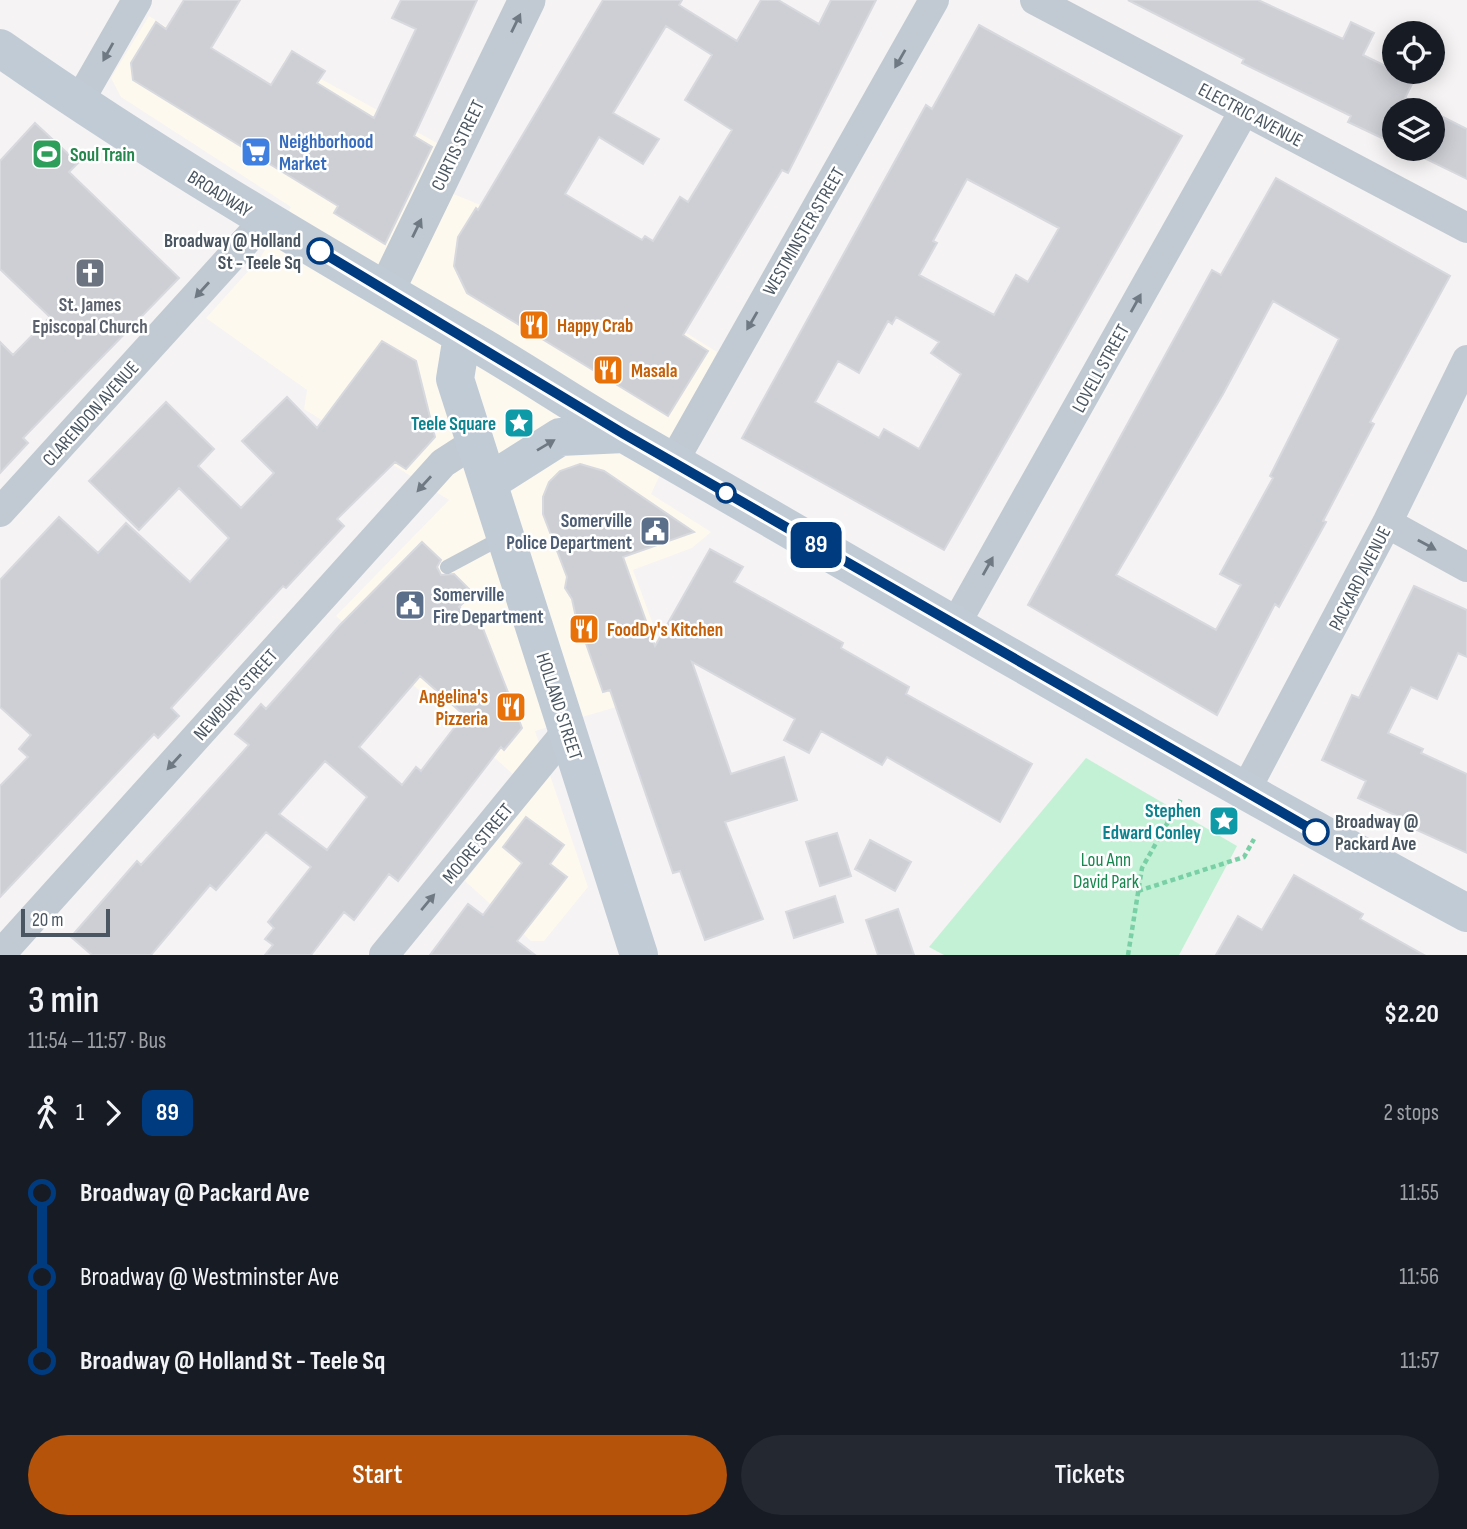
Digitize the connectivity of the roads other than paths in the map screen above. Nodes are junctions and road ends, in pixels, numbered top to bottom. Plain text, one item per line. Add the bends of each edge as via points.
1 (137, 0) edge
2 (527, 0) edge
3 (934, 0) edge
4 (1035, 0) edge
5 (0, 48) edge
6 (78, 103) junction
7 (1244, 111) junction
8 (264, 221) junction
9 (1467, 228) edge
10 (387, 289) junction
11 (463, 335) junction
12 (1467, 360) edge
13 (624, 434) junction
14 (477, 441) junction
15 (673, 462) junction
16 (489, 482) junction
17 (0, 512) edge
18 (1387, 523) junction
19 (506, 536) junction
20 (447, 567) dead end
21 (1467, 567) edge
22 (955, 625) junction
23 (568, 730) junction
24 (1244, 793) junction
25 (1467, 913) edge
26 (0, 955) edge
27 (384, 955) edge
28 (639, 955) edge

1 -> 6 street
10 -> 2 street, CURTIS STREET
3 -> 15 street, WESTMINSTER STREET
4 - 7 street, ELECTRIC AVENUE
5 - 6 main road, BROADWAY
6 - 8 main road, BROADWAY
7 - 9 street, ELECTRIC AVENUE
22 -> 7 street, LOVELL STREET
8 - 10 main road, BROADWAY
8 -> 17 street, CLARENDON AVENUE
10 - 11 main road, BROADWAY
11 - 13 main road, BROADWAY
11 - 14 main road, HOLLAND STREET via 455,379
12 - 18 street, PACKARD AVENUE
13 - 15 main road, BROADWAY
16 -> 13 main road via 560,437
14 - 16 main road, HOLLAND STREET
14 -> 26 street, NEWBURY STREET via 443,463
15 - 22 main road, BROADWAY
16 - 19 main road, HOLLAND STREET
18 -> 21 street
18 - 24 street, PACKARD AVENUE
19 - 20 lane
19 - 23 main road, HOLLAND STREET
22 - 24 main road, BROADWAY
27 -> 23 street, MOORE STREET
23 - 28 main road, HOLLAND STREET
24 - 25 main road, BROADWAY

